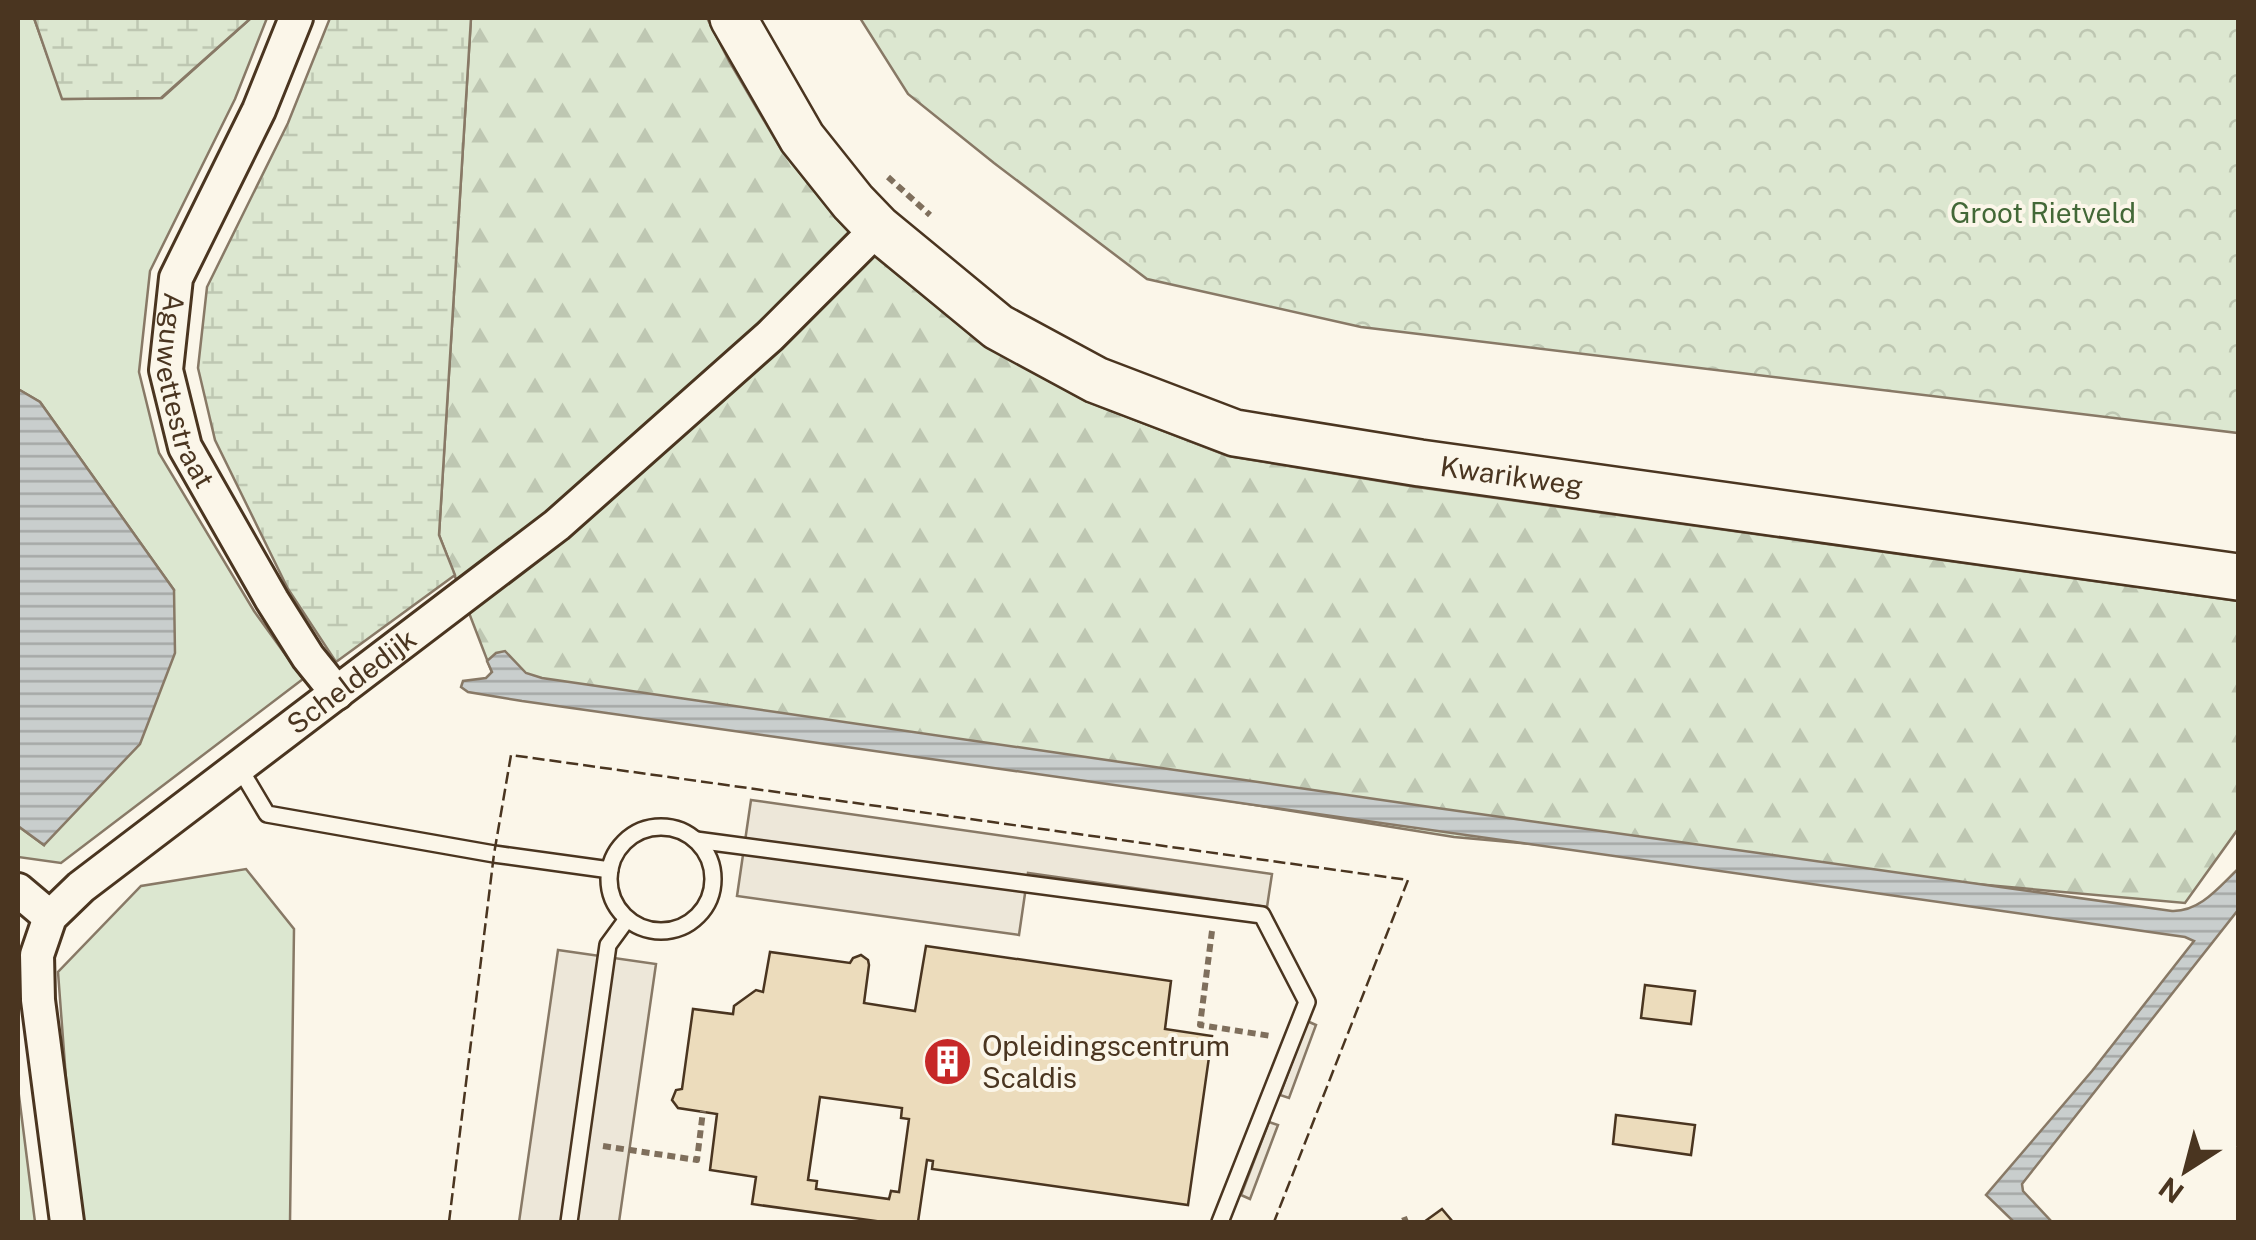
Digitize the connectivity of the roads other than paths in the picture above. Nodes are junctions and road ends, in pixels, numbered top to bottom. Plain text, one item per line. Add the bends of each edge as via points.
1 (296, 18) edge
2 (733, 18) edge
3 (866, 215) junction
4 (2238, 577) edge
5 (336, 693) junction
6 (239, 767) junction
7 (696, 840) junction
8 (610, 870) junction
9 (18, 890) edge
10 (50, 916) junction
11 (627, 918) junction
12 (66, 1222) edge
13 (569, 1222) edge
14 (1220, 1222) edge

1 - 5 street, Aguwettestraat via 260,110 176,278 166,370 185,448 272,600
2 - 3 street via 802,138
3 - 4 street, Kwarikweg via 998,327 1096,380 1234,434
3 - 5 street, Scheldedijk via 770,336 556,526
5 - 6 street, Scheldedijk
6 - 8 lane via 267,814
6 - 10 street, Scheldedijk
7 - 8 lane via 667,827 636,833
7 - 11 lane via 713,871 706,906 679,928 661,931
7 - 14 lane via 1262,915 1307,1002
8 - 11 lane via 610,888
9 - 10 street
10 - 12 street via 37,955 38,1000
11 - 13 lane via 608,946

